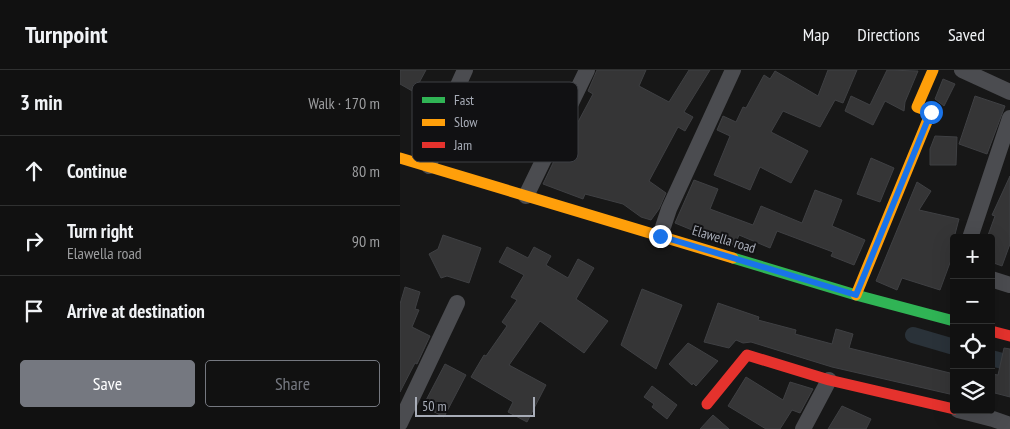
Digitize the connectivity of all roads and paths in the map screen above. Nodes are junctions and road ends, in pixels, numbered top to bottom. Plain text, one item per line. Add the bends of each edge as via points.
1 (465, 70) edge
2 (588, 70) edge
3 (732, 70) edge
4 (933, 70) edge
5 (962, 70) edge
6 (460, 82) edge
7 (578, 90) edge
8 (1010, 92) edge
9 (1010, 118) edge
10 (415, 162) edge
11 (431, 162) edge
12 (543, 162) edge
13 (430, 166) junction
14 (526, 196) junction
15 (971, 234) edge
16 (660, 236) junction
17 (995, 280) edge
18 (1010, 285) edge
19 (856, 295) junction
20 (457, 303) dead end
21 (950, 320) edge
22 (995, 332) edge
23 (1010, 336) edge
24 (829, 380) junction
25 (707, 404) dead end
26 (950, 408) edge
27 (974, 414) edge
28 (400, 423) edge
29 (1010, 425) edge
30 (803, 429) edge

1 - 6 street
2 - 7 street
3 - 16 street
4 - 19 street via 917,107 931,112
5 - 8 street
9 - 15 street
10 - 13 street, Elawella road
11 - 13 street
12 - 14 street
13 - 14 street, Elawella road
14 - 16 street, Elawella road
16 - 19 street, Elawella road
17 - 18 street
19 - 21 street, Elawella road
20 - 28 street
22 - 23 street
24 - 25 street via 747,356
24 - 26 street
24 - 30 street
27 - 29 street

